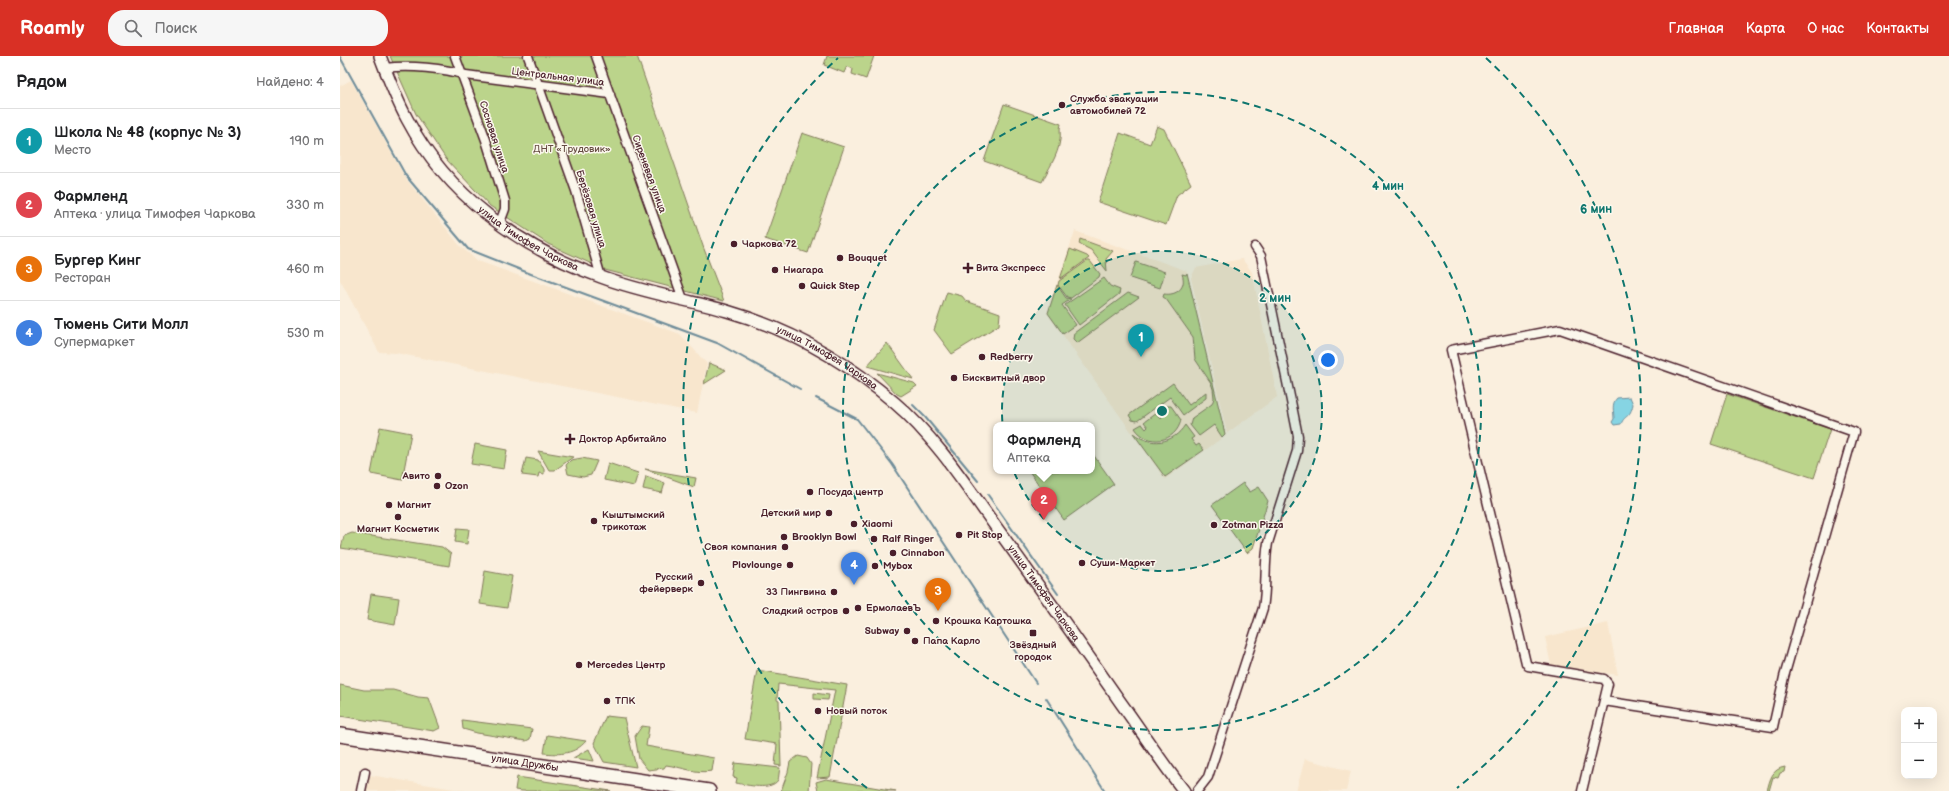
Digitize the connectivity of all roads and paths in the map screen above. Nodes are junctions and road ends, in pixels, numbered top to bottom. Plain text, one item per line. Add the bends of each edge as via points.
1 (380, 56) edge
2 (455, 56) edge
3 (528, 56) edge
4 (596, 56) edge
5 (385, 68) junction
6 (463, 74) junction
7 (538, 85) junction
8 (610, 94) junction
9 (499, 225) junction
10 (1255, 247) dead end
11 (601, 277) junction
12 (683, 299) junction
13 (1604, 701) junction
14 (340, 735) edge
15 (365, 772) dead end
16 (1181, 789) edge
17 (361, 791) edge
18 (709, 791) edge
19 (1197, 791) edge
20 (1582, 791) edge

1 - 5 main road, улица Тимофея Чаркова
2 - 6 street, Сосновая улица
3 - 7 street, Берёзовая улица
4 - 8 street, Сиреневая улица
5 - 6 street, Центральная улица via 402,67
5 - 9 main road, улица Тимофея Чаркова via 398,101 422,145 455,187
6 - 7 street, Центральная улица
6 - 9 street, Сосновая улица via 505,201
7 - 8 street, Центральная улица
7 - 11 street, Берёзовая улица via 576,191
8 - 12 street, Сиреневая улица
9 - 11 main road, улица Тимофея Чаркова via 563,261
10 - 19 street via 1260,256 1290,396 1298,436 1298,451 1268,543 1267,588 1263,608 1208,777
11 - 12 main road, улица Тимофея Чаркова
12 - 16 main road, улица Тимофея Чаркова via 757,321 810,344 898,405 974,496
13 - 13 street via 1773,727 1784,677 1854,432 1565,330 1451,350 1526,663 1528,666 1604,678 1608,684
13 - 20 street
14 - 18 main road, улица Дружбы
15 - 17 street

